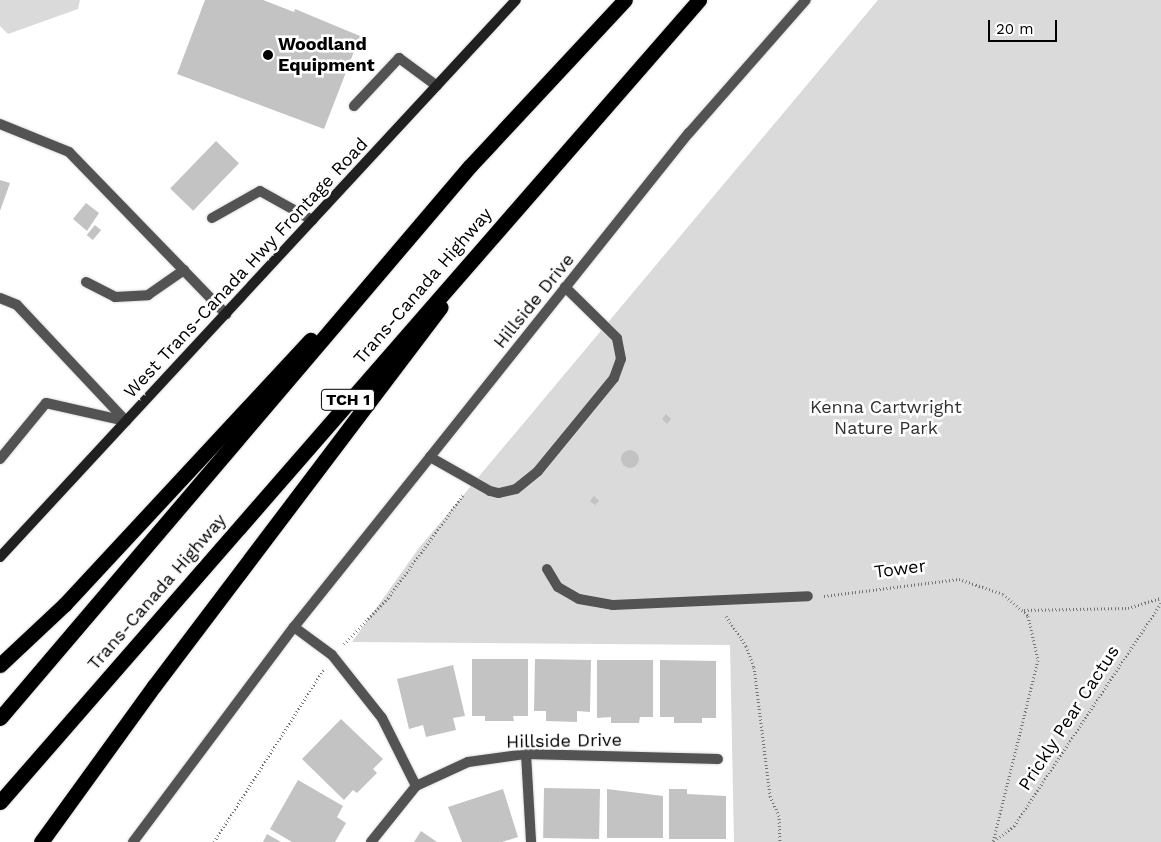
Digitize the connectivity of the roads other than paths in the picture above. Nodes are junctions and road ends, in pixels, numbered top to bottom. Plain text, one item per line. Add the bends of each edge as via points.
1 (516, 0) edge
2 (625, 0) edge
3 (699, 0) edge
4 (806, 0) edge
5 (437, 86) junction
6 (354, 106) dead end
7 (0, 124) edge
8 (470, 166) junction
9 (525, 197) junction
10 (212, 218) dead end
11 (312, 220) junction
12 (184, 270) junction
13 (86, 282) dead end
14 (566, 287) junction
15 (0, 298) edge
16 (226, 314) junction
17 (126, 421) junction
18 (430, 457) junction
19 (0, 459) edge
20 (0, 557) edge
21 (547, 569) dead end
22 (808, 596) road end
23 (294, 627) junction
24 (0, 665) edge
25 (0, 718) edge
26 (526, 754) junction
27 (718, 759) dead end
28 (416, 786) junction
29 (0, 802) edge
30 (40, 842) edge
31 (133, 842) edge
32 (371, 842) edge
33 (531, 842) edge

1 - 5 street, West Trans-Canada Hwy Frontage Road
2 - 8 highway, Trans-Canada Highway
3 - 9 highway, Trans-Canada Highway / TCH 1
4 - 14 street, Hillside Drive via 689,133
5 - 6 street via 399,58
5 - 11 street, West Trans-Canada Hwy Frontage Road
7 - 12 street via 69,152
8 - 24 highway via 64,605
8 - 25 highway, Trans-Canada Highway
9 - 29 highway, Trans-Canada Highway / TCH 1
9 - 30 highway via 154,686
10 - 11 street via 260,191
11 - 16 street, West Trans-Canada Hwy Frontage Road
12 - 13 street via 148,294 115,297
12 - 16 street
14 - 18 street, Hillside Drive
14 - 18 street via 617,338 621,359 614,378 538,471 516,489 500,493 490,491
15 - 17 street via 17,305
16 - 17 street, West Trans-Canada Hwy Frontage Road
17 - 19 street via 46,404
17 - 20 street, West Trans-Canada Hwy Frontage Road
18 - 23 street, Hillside Drive
21 - 22 street via 558,587 579,599 615,606
23 - 28 street via 332,655 382,718
23 - 31 street, Hillside Drive
26 - 27 street, Hillside Drive
26 - 28 street, Hillside Drive via 468,762
26 - 33 street
28 - 32 street, Hillside Drive

